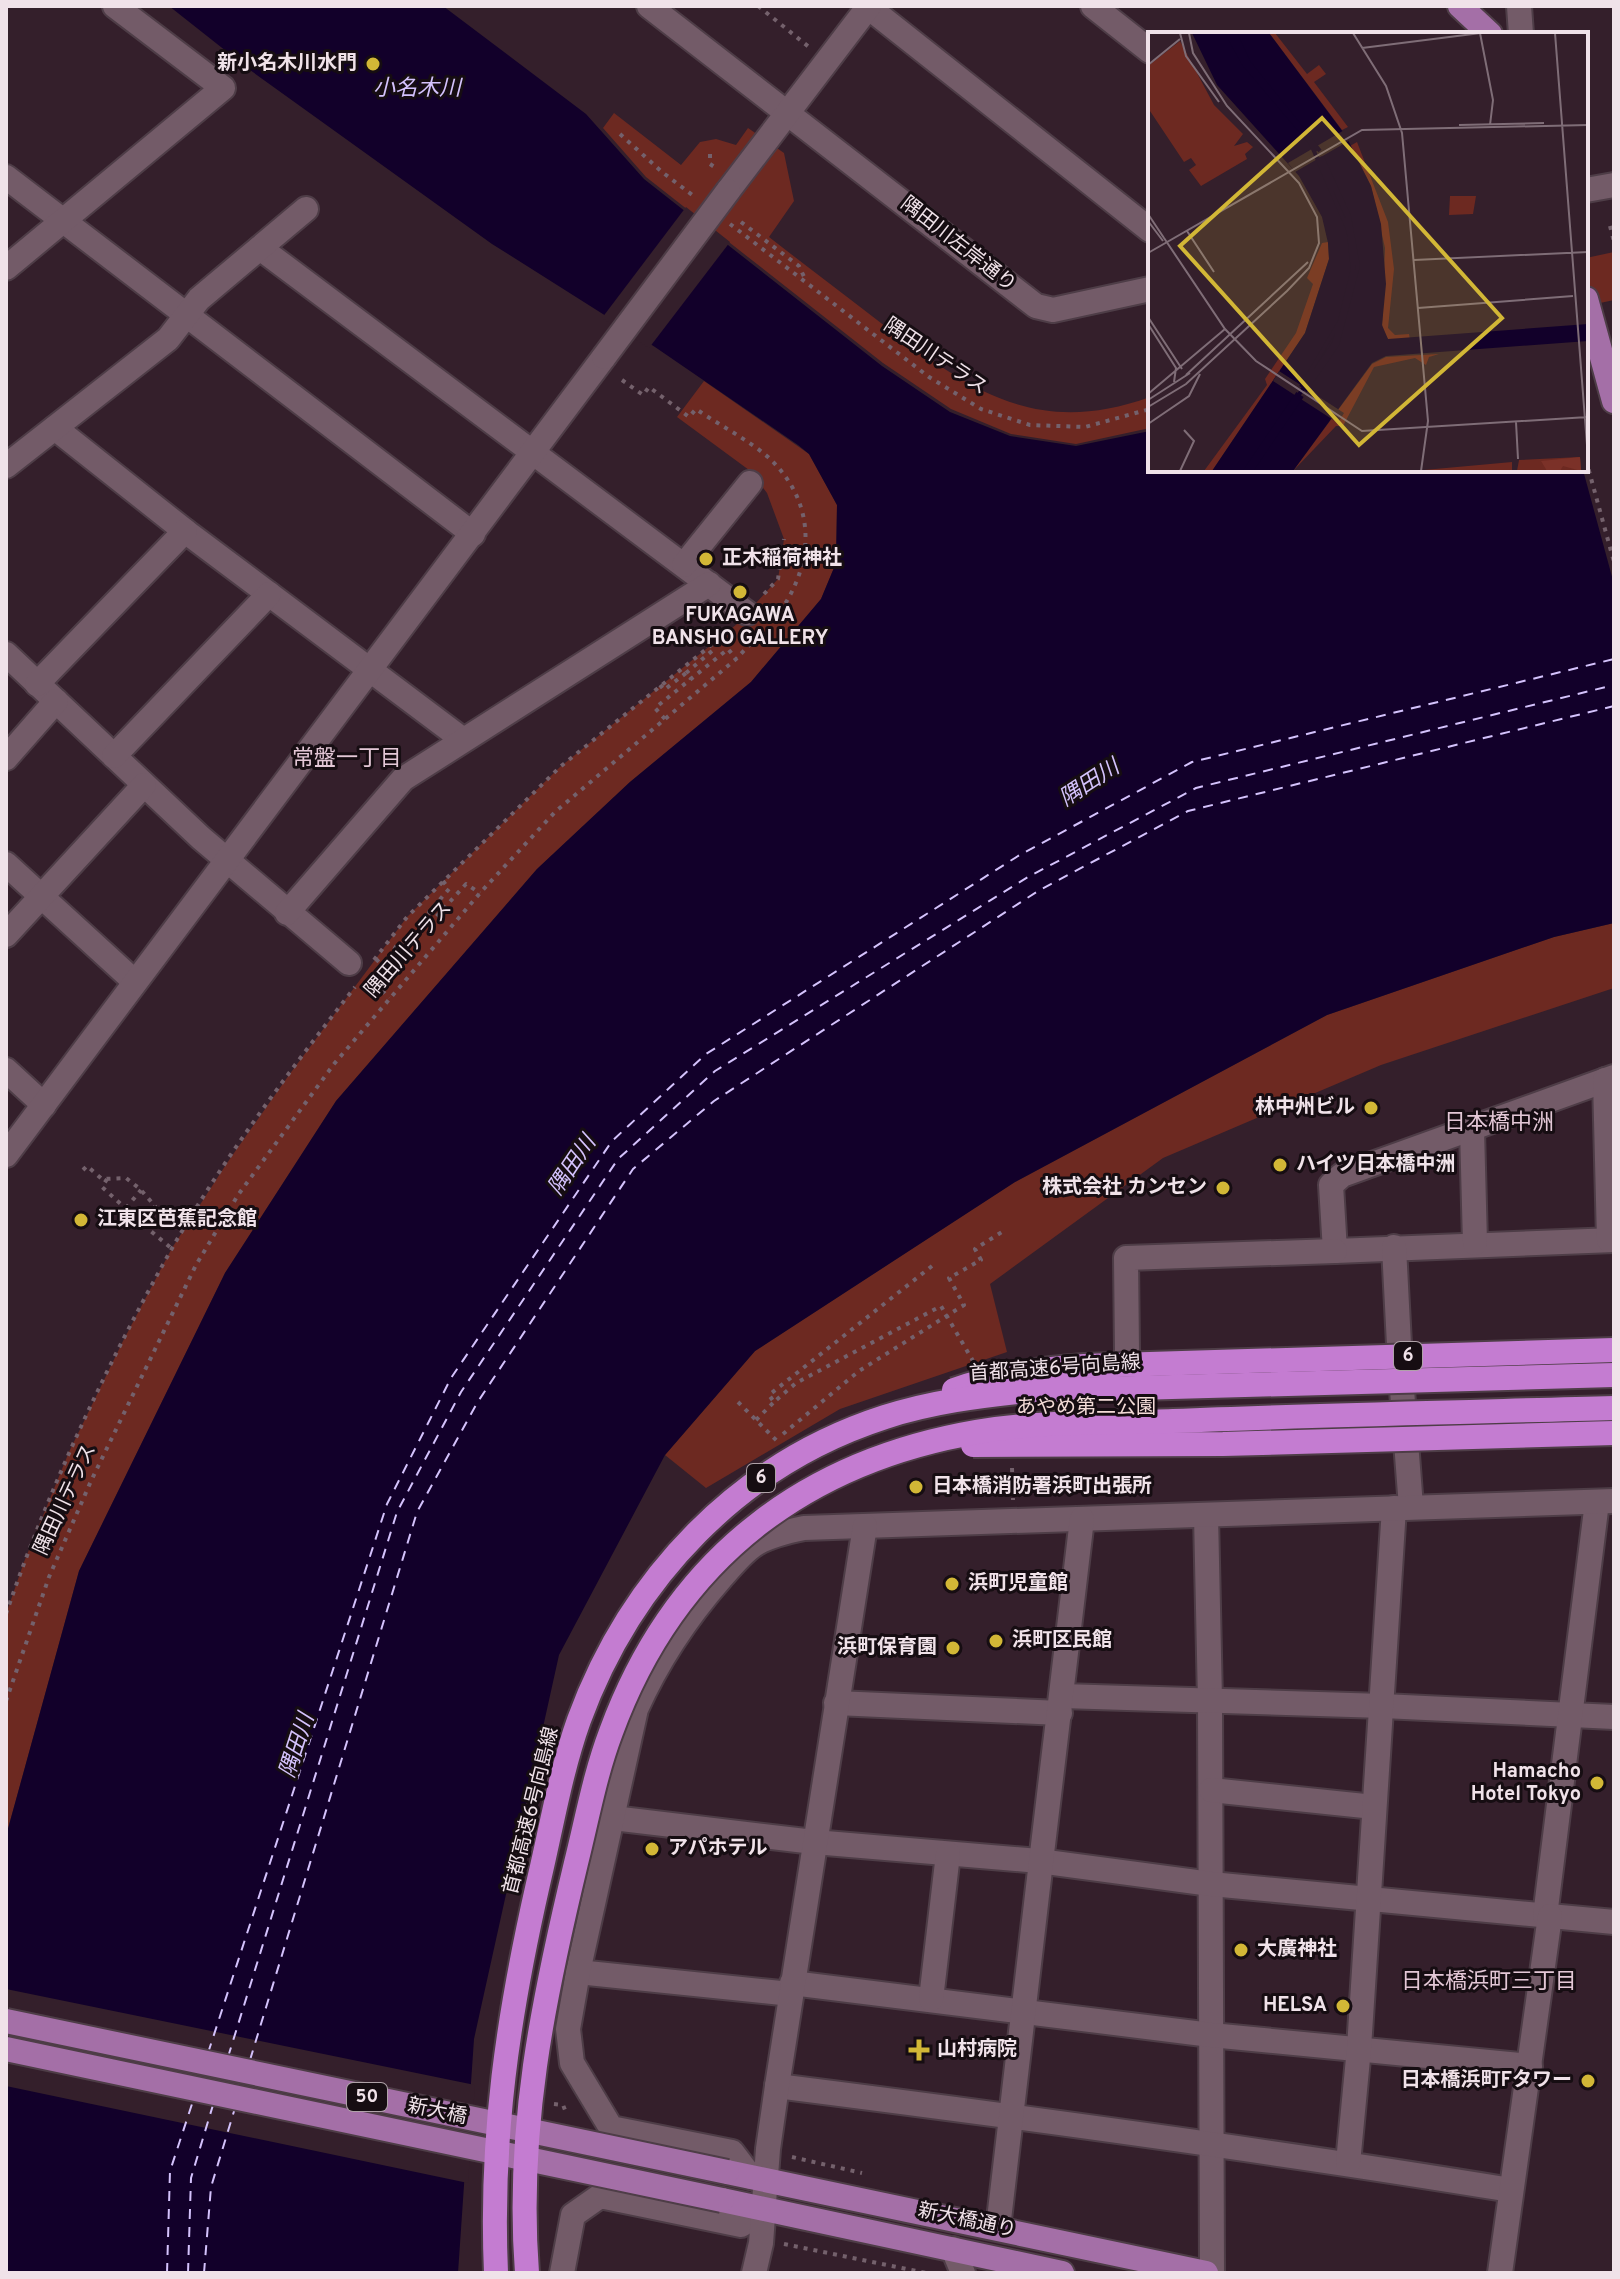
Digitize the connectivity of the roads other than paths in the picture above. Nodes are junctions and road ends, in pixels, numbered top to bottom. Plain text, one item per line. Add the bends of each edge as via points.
1 (115, 6) edge
2 (649, 6) edge
3 (868, 6) edge
4 (1093, 6) edge
5 (1460, 6) edge
6 (1519, 6) edge
7 (1488, 32) edge
8 (1521, 32) edge
9 (1148, 49) edge
10 (788, 112) junction
11 (6, 177) edge
12 (1614, 185) edge
13 (1588, 190) edge
14 (306, 209) dead end
15 (64, 222) junction
16 (1148, 228) edge
17 (260, 248) junction
18 (6, 268) edge
19 (1148, 289) edge
20 (1588, 306) edge
21 (186, 315) junction
22 (1614, 401) edge
23 (55, 428) junction
24 (533, 453) junction
25 (6, 466) edge
26 (750, 483) dead end
27 (185, 531) junction
28 (473, 534) junction
29 (684, 565) junction
30 (709, 584) junction
31 (269, 594) junction
32 (747, 613) road end
33 (6, 654) edge
34 (372, 669) junction
35 (37, 684) junction
36 (56, 701) junction
37 (462, 739) junction
38 (114, 756) junction
39 (6, 758) edge
40 (144, 785) junction
41 (227, 861) junction
42 (6, 864) edge
43 (41, 896) junction
44 (287, 913) junction
45 (6, 935) edge
46 (358, 972) road end
47 (135, 982) junction
48 (6, 1070) edge
49 (1610, 1079) edge
50 (44, 1105) junction
51 (1472, 1130) junction
52 (6, 1155) edge
53 (1610, 1158) edge
54 (1611, 1240) edge
55 (1475, 1243) junction
56 (1394, 1247) junction
57 (1335, 1251) junction
58 (1614, 1350) edge
59 (1127, 1351) dead end
60 (1614, 1375) edge
61 (1614, 1408) edge
62 (885, 1417) junction
63 (1614, 1433) edge
64 (903, 1450) junction
65 (1605, 1501) edge
66 (1402, 1508) junction
67 (1206, 1515) junction
68 (1082, 1519) junction
69 (865, 1526) junction
70 (1210, 1701) junction
71 (836, 1703) junction
72 (1061, 1704) junction
73 (1383, 1706) junction
74 (1570, 1716) junction
75 (1614, 1717) edge
76 (1211, 1790) junction
77 (1374, 1807) junction
78 (613, 1818) junction
79 (814, 1842) junction
80 (948, 1854) junction
81 (1039, 1861) junction
82 (1211, 1884) junction
83 (1367, 1900) junction
84 (1547, 1916) junction
85 (1614, 1922) edge
86 (578, 1972) junction
87 (792, 1989) junction
88 (931, 1999) junction
89 (1022, 2010) junction
90 (6, 2021) edge
91 (1211, 2035) junction
92 (1359, 2048) junction
93 (6, 2049) edge
94 (1530, 2066) junction
95 (777, 2086) junction
96 (1010, 2115) junction
97 (1212, 2144) junction
98 (1348, 2163) junction
99 (748, 2176) junction
100 (1511, 2190) junction
101 (722, 2200) joint
102 (765, 2209) junction
103 (998, 2228) junction
104 (953, 2249) junction
105 (496, 2273) edge
106 (527, 2273) edge
107 (562, 2273) edge
108 (754, 2273) edge
109 (963, 2273) edge
110 (1062, 2273) edge
111 (1209, 2273) edge
112 (1500, 2273) edge

1 - 15 street via 223,88
2 - 10 street, 隅田川左岸通り
3 - 10 street
3 - 16 street
4 - 9 street
5 - 7 main road
6 - 8 street
10 - 19 street, 隅田川左岸通り via 1036,306 1053,310
10 - 24 street, bridge via 723,180
11 - 15 street
12 - 13 street
14 - 17 street
15 - 18 street
15 - 21 street
17 - 21 street
17 - 24 street
20 - 22 main road
21 - 23 street via 168,339
21 - 28 street
23 - 25 street
23 - 27 street
24 - 28 street
24 - 29 street
26 - 29 street
27 - 31 street
27 - 35 street
28 - 34 street
29 - 30 street
30 - 32 street
30 - 37 street
31 - 34 street
31 - 38 street
33 - 35 street
34 - 37 street
34 - 41 street
35 - 36 street
36 - 38 street
36 - 39 street
37 - 44 street via 403,779
38 - 40 street
40 - 41 street
40 - 43 street
41 - 44 street
41 - 47 street
42 - 43 street
43 - 45 street
43 - 47 street
44 - 46 street
47 - 50 street
48 - 50 street
49 - 51 street
49 - 53 street
50 - 52 street
51 - 55 street
51 - 57 street via 1342,1175 1331,1185
53 - 54 street
54 - 55 street
55 - 56 street
56 - 57 street
56 - 66 street
57 - 59 street via 1126,1258
58 - 62 highway, 6, bridge via 1039,1369 984,1379
60 - 62 highway, 首都高速6号向島線 / 6, bridge via 1027,1391
61 - 64 highway, 6, bridge via 1044,1426 975,1433
62 - 105 highway, 首都高速6号向島線 / 6, bridge via 815,1446 729,1501 651,1585 593,1685 566,1763 507,2044 495,2173
63 - 64 highway, bridge via 1223,1444 944,1444
64 - 106 highway, 6, bridge via 832,1476 753,1527 678,1606 625,1696 599,1772 535,2053 526,2138
65 - 66 street
65 - 74 street
66 - 67 street
66 - 73 street
67 - 68 street
67 - 70 street
68 - 69 street
68 - 72 street
69 - 71 street
69 - 78 street via 804,1528 756,1543 696,1607 636,1709
70 - 72 street
70 - 73 street
70 - 76 street
71 - 72 street
71 - 79 street
72 - 81 street
73 - 74 street
73 - 77 street
74 - 75 street
74 - 84 street
76 - 77 street
76 - 82 street
77 - 83 street
78 - 79 street
78 - 86 street
79 - 80 street
79 - 87 street
80 - 81 street
80 - 88 street
81 - 82 street
81 - 89 street
82 - 83 street
82 - 91 street
83 - 84 street
83 - 92 street
84 - 85 street
84 - 94 street
86 - 87 street
86 - 99 street via 568,2029 572,2063 611,2128 732,2152
87 - 88 street
87 - 95 street
88 - 89 street
89 - 91 street
89 - 96 street
90 - 99 main road, 新大橋 / 50, bridge
91 - 92 street
91 - 97 street
92 - 94 street
92 - 98 street
93 - 101 main road, 新大橋 / 50, bridge
94 - 100 street
95 - 96 street
95 - 99 street via 768,2149
96 - 97 street
96 - 103 street
97 - 98 street
97 - 111 street
98 - 100 street
99 - 102 street
99 - 103 main road, 新大橋通り / 50
100 - 112 street
101 - 102 main road, 新大橋通り / 50
102 - 104 main road, 新大橋通り / 50
102 - 107 street via 741,2225 600,2196 573,2215
102 - 108 street
103 - 111 main road, 新大橋通り / 50
104 - 109 street
104 - 110 main road, 新大橋通り / 50

